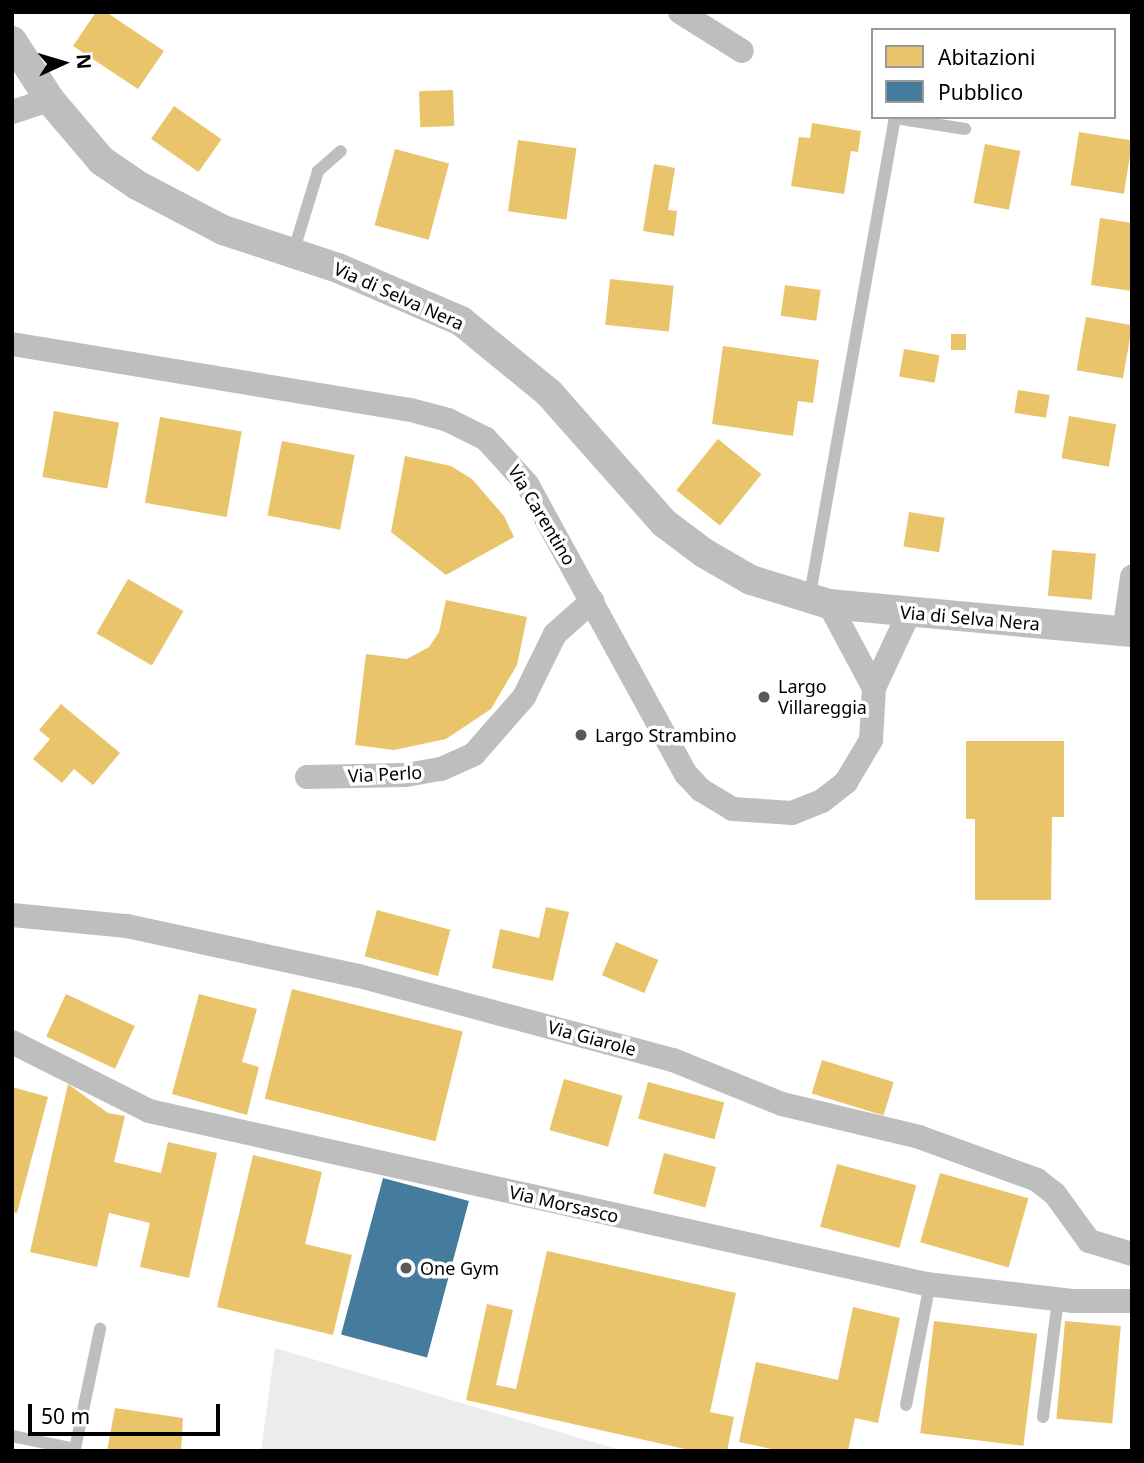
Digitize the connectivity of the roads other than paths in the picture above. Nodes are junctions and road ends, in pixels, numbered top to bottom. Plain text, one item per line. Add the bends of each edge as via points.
1 (680, 12) edge
2 (12, 41) edge
3 (742, 51) dead end
4 (50, 100) junction
5 (12, 112) edge
6 (895, 119) edge
7 (901, 119) edge
8 (965, 129) dead end
9 (341, 151) dead end
10 (293, 253) junction
11 (12, 344) edge
12 (1132, 577) edge
13 (592, 601) junction
14 (819, 602) junction
15 (909, 613) junction
16 (1128, 632) edge
17 (874, 688) junction
18 (307, 777) dead end
19 (12, 915) edge
20 (12, 1042) edge
21 (1132, 1254) edge
22 (930, 1284) junction
23 (1058, 1300) junction
24 (1132, 1301) edge
25 (100, 1329) dead end
26 (906, 1405) dead end
27 (1043, 1417) dead end
28 (12, 1436) edge
29 (75, 1450) edge

1 - 3 street
2 - 4 street, Via di Selva Nera
4 - 5 street
4 - 10 street, Via di Selva Nera via 102,161 136,185 223,230
6 - 14 lane
7 - 8 lane
9 - 10 lane via 318,171
10 - 14 street, Via di Selva Nera via 461,321 549,393 664,523 704,553 751,579
11 - 13 street, Via Carentino via 448,420 486,439 515,467
12 - 16 street
13 - 17 street, Via Carentino via 685,774 701,790 733,809 792,814 822,801 846,782 871,740
13 - 18 street, Via Perlo via 555,634 524,697 474,754 440,769 406,775
14 - 15 street, Via di Selva Nera
14 - 17 street
15 - 16 street, Via di Selva Nera
15 - 17 street, Via Carentino
19 - 21 street, Via Giarole via 127,926 359,976 673,1060 782,1104 919,1137 1037,1180 1055,1194 1089,1241
20 - 22 street, Via Morsasco via 149,1111
22 - 23 street, Via Morsasco
22 - 26 lane
23 - 24 street, Via Morsasco
23 - 27 lane
25 - 29 lane
28 - 29 lane

